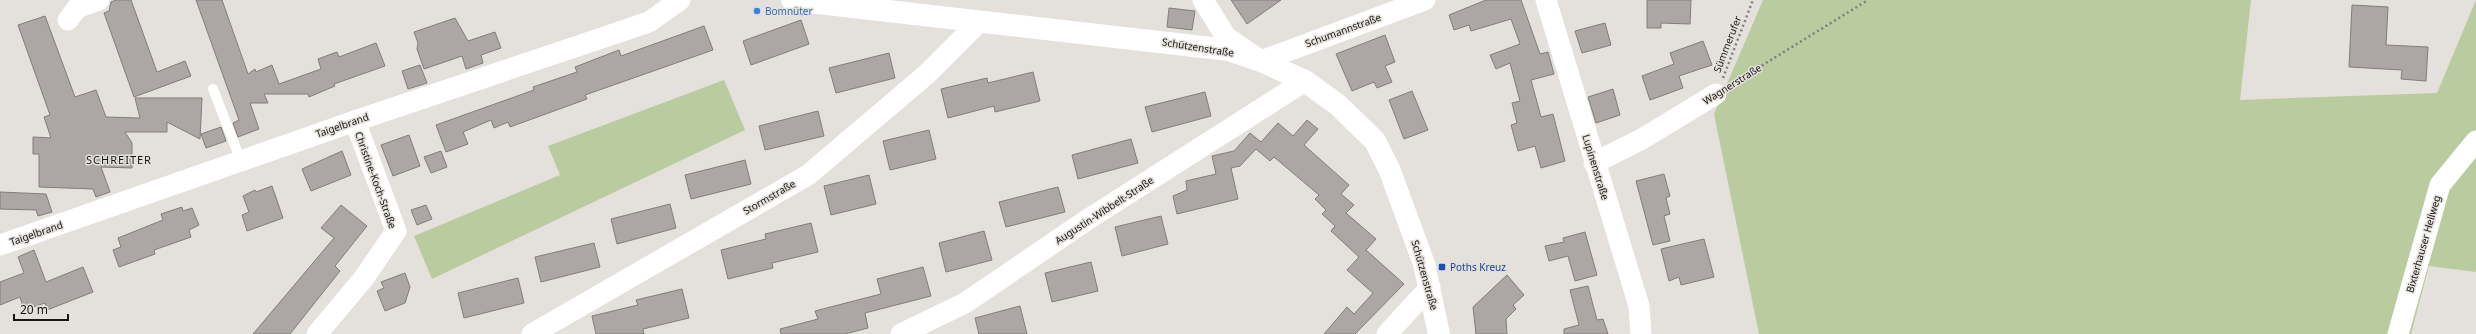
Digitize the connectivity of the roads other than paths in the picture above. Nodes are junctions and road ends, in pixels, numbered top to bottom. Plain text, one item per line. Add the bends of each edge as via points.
1 (98, 0) edge
2 (680, 0) edge
3 (792, 0) edge
4 (1203, 0) edge
5 (1425, 0) edge
6 (1546, 0) edge
7 (68, 20) dead end
8 (979, 22) junction
9 (1261, 61) junction
10 (1305, 81) junction
11 (213, 90) dead end
12 (1716, 94) road end
13 (355, 121) junction
14 (2476, 141) edge
15 (241, 161) junction
16 (1594, 163) junction
17 (0, 245) edge
18 (1430, 287) junction
19 (317, 334) edge
20 (532, 334) edge
21 (901, 334) edge
22 (1387, 334) edge
23 (1439, 334) edge
24 (1640, 334) edge
25 (2398, 334) edge

1 - 7 street via 77,8
2 - 13 street, Taigelbrand via 649,22
3 - 8 street, Schützenstraße
4 - 9 street via 1226,37
5 - 9 street, Schumannstraße
6 - 16 street, Lupinenstraße
8 - 9 street, Schützenstraße via 1229,50
8 - 20 street, Stormstraße via 927,74 808,175
9 - 10 street, Schützenstraße
10 - 18 street, Schützenstraße via 1344,110 1375,141 1390,171
10 - 21 street, Augustin-Wibbelt-Straße via 1090,218 965,303
11 - 15 lane
12 - 16 street, Wagnerstraße via 1642,139
13 - 15 street, Taigelbrand
13 - 19 street, Christine-Koch-Straße via 396,231 364,278
14 - 25 street, Bixterhauser Hellweg via 2440,185
15 - 17 street, Taigelbrand
16 - 24 street, Lupinenstraße via 1639,306
18 - 22 street
18 - 23 street, Schützenstraße

